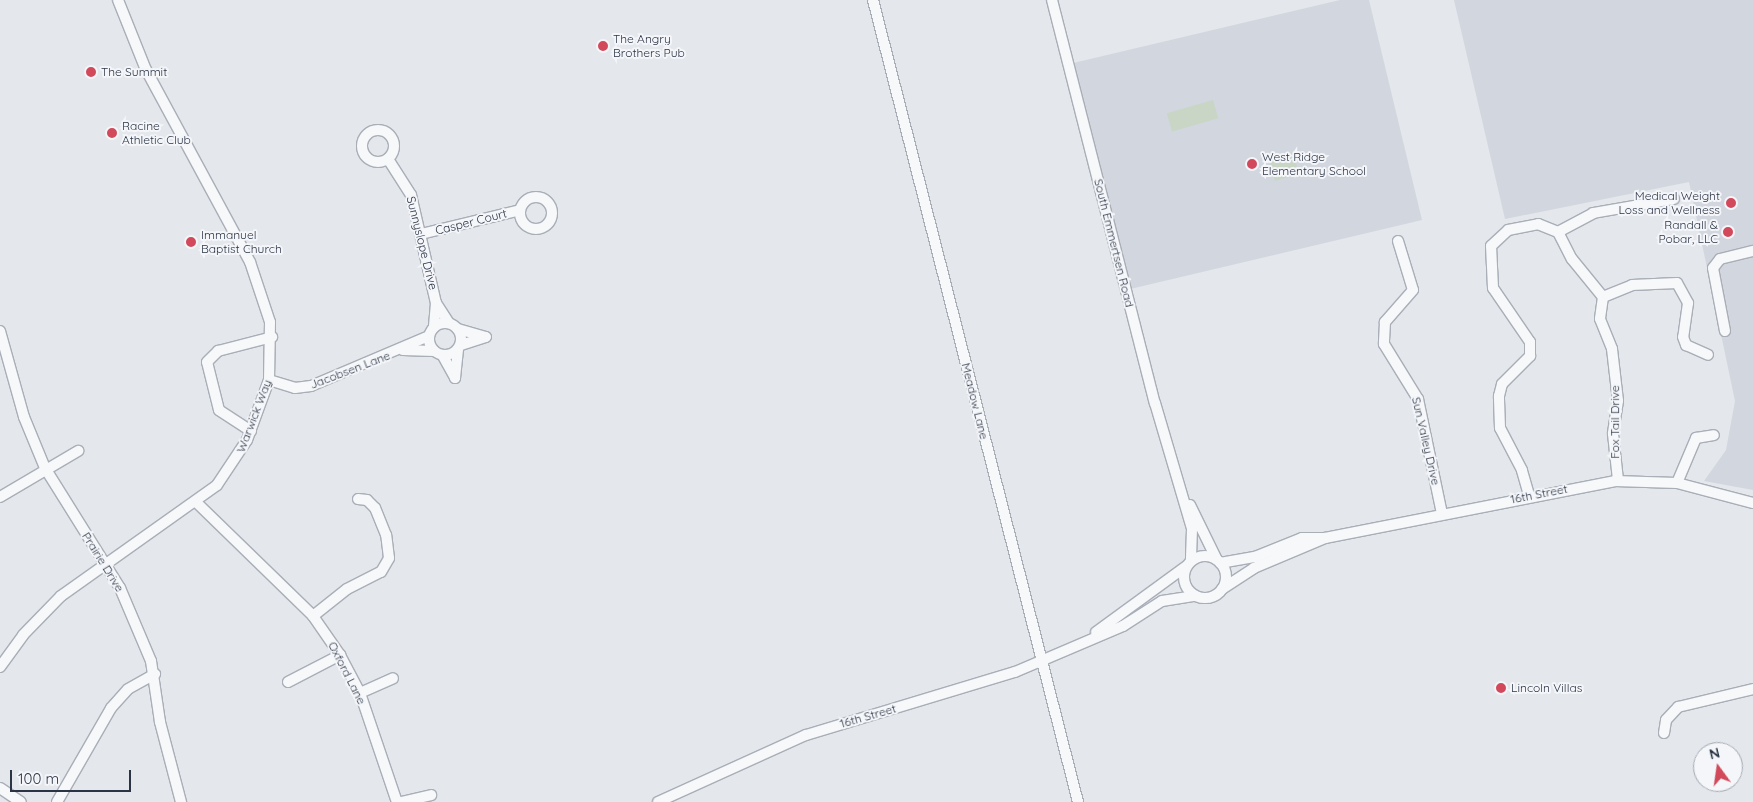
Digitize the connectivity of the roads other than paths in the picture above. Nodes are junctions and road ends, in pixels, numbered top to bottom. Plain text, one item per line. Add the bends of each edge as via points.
1 (118, 0) edge
2 (873, 0) edge
3 (1052, 0) edge
4 (388, 160) dead end
5 (1674, 199) dead end
6 (520, 210) dead end
7 (1558, 232) junction
8 (421, 234) junction
9 (1398, 241) dead end
10 (1753, 251) edge
11 (1603, 297) junction
12 (436, 303) junction
13 (454, 326) junction
14 (0, 331) edge
15 (432, 331) junction
16 (1725, 331) dead end
17 (272, 337) junction
18 (460, 347) junction
19 (402, 350) junction
20 (434, 351) junction
21 (1708, 355) dead end
22 (443, 356) junction
23 (269, 380) junction
24 (251, 431) junction
25 (1714, 435) dead end
26 (78, 451) dead end
27 (45, 468) junction
28 (1618, 480) junction
29 (1677, 483) junction
30 (1179, 485) junction
31 (1530, 495) junction
32 (0, 497) edge
33 (358, 499) dead end
34 (197, 503) junction
35 (1753, 503) edge
36 (1442, 514) junction
37 (1325, 538) junction
38 (1219, 561) junction
39 (1189, 563) junction
40 (105, 564) junction
41 (1222, 589) junction
42 (1195, 596) junction
43 (313, 616) junction
44 (1083, 641) junction
45 (340, 655) junction
46 (1042, 662) junction
47 (0, 667) edge
48 (155, 674) junction
49 (393, 678) dead end
50 (288, 682) dead end
51 (1753, 689) edge
52 (360, 694) junction
53 (1664, 733) dead end
54 (0, 788) edge
55 (431, 795) dead end
56 (21, 802) edge
57 (57, 802) edge
58 (181, 802) edge
59 (397, 802) edge
60 (401, 802) edge
61 (658, 802) edge
62 (1078, 802) edge

1 - 17 street, Warwick Way via 146,70 241,241 266,304
2 - 46 street, Meadow Lane
3 - 30 street, South Emmertsen Road
4 - 8 street, Sunnyslope Drive via 411,195
5 - 7 street via 1593,213
6 - 8 street, Casper Court
7 - 11 street via 1572,259
7 - 31 street via 1538,224 1497,237 1489,256 1493,288 1530,342 1530,356 1502,384 1500,428 1522,470
8 - 12 street, Sunnyslope Drive
9 - 36 street, Sun Valley Drive via 1413,290 1386,322 1384,344 1418,399
10 - 16 street via 1720,259 1713,268
11 - 21 street via 1632,285 1677,283 1688,303 1683,337 1686,345
11 - 28 street, Fox Tail Drive via 1600,319 1612,349 1618,401 1613,434
12 - 13 street, Sunnyslope Drive
12 - 15 street, Sunnyslope Drive
13 - 15 street, Jacobsen Lane
13 - 18 street
13 - 18 street via 486,337
14 - 27 street, Prairie Drive via 24,417
15 - 19 street, Jacobsen Lane
15 - 20 street
17 - 23 street, Warwick Way
17 - 24 street via 218,351 207,362 219,410
18 - 22 street
18 - 22 street via 455,378
19 - 20 street, Jacobsen Lane
19 - 23 street, Jacobsen Lane via 303,388
20 - 22 street
23 - 24 street, Warwick Way
24 - 34 street, Warwick Way via 230,470
25 - 29 street via 1696,438
26 - 27 street
27 - 32 street
27 - 40 street, Prairie Drive
28 - 29 street, 16th Street
28 - 31 street, 16th Street
29 - 35 street, 16th Street
30 - 38 street, South Emmertsen Road
30 - 39 street, South Emmertsen Road via 1192,529
31 - 36 street, 16th Street
33 - 43 street via 367,500 375,508 386,535 389,558 381,572 347,589
34 - 40 street, Warwick Way
34 - 43 street, Oxford Lane
36 - 37 street, 16th Street
37 - 38 street, 16th Street via 1302,538 1254,557
37 - 41 street, 16th Street via 1254,568
38 - 39 street, 16th Street via 1204,556
38 - 41 street via 1226,578
39 - 42 street via 1186,586
39 - 44 street, 16th Street
40 - 47 street, Warwick Way via 41,614
40 - 48 street, Prairie Drive via 126,600
41 - 42 street, 16th Street via 1209,598
42 - 44 street, 16th Street via 1162,601 1123,626
43 - 45 street, Oxford Lane
44 - 46 street, 16th Street
45 - 50 street
45 - 52 street, Oxford Lane
46 - 61 street, 16th Street via 806,735
46 - 62 street, Meadow Lane
48 - 57 street via 128,689 111,708
48 - 58 street, Prairie Drive via 160,722
49 - 52 street
51 - 53 street via 1678,707 1666,720
52 - 59 street, Oxford Lane
54 - 56 street
55 - 60 street

